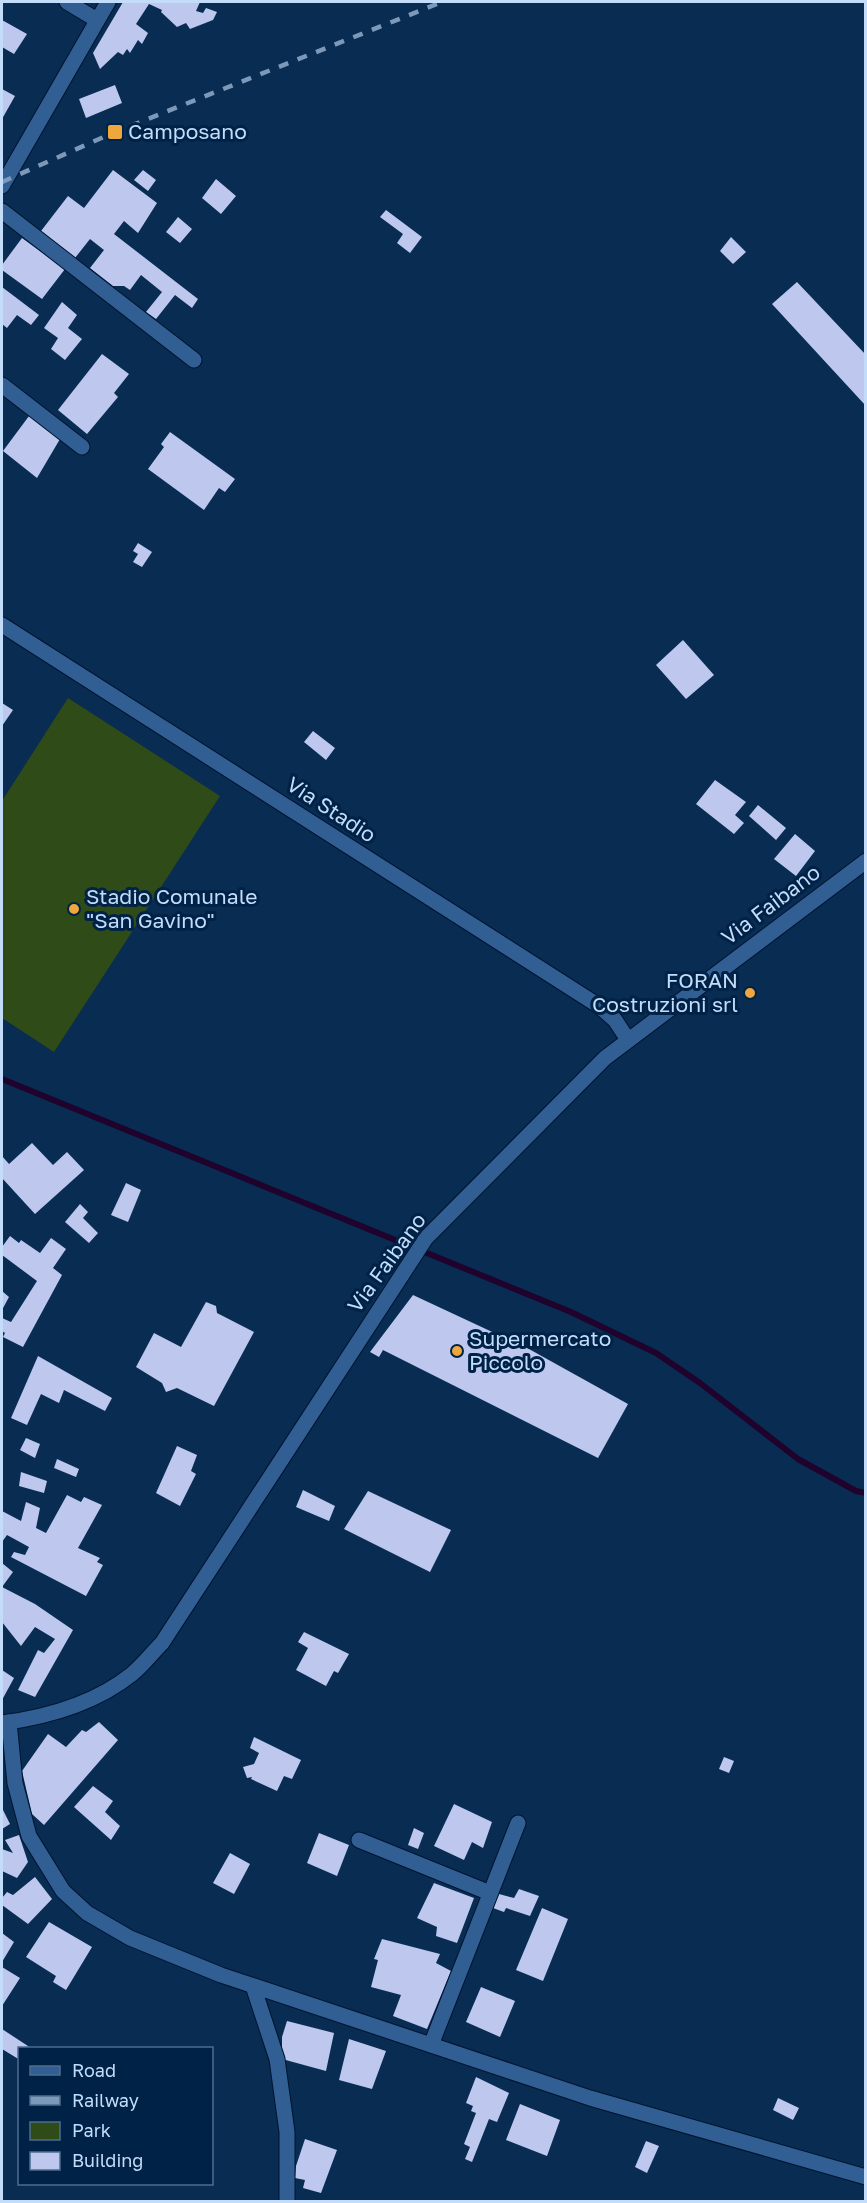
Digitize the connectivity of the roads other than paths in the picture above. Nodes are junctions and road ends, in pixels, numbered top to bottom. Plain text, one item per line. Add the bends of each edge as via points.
1 (67, 2) edge
2 (108, 2) edge
3 (97, 20) junction
4 (3, 182) edge
5 (2, 211) edge
6 (194, 360) dead end
7 (2, 385) edge
8 (82, 447) dead end
9 (2, 625) edge
10 (866, 861) edge
11 (628, 1040) junction
12 (5, 1722) edge
13 (518, 1823) dead end
14 (359, 1840) dead end
15 (490, 1893) junction
16 (253, 1986) junction
17 (431, 2045) junction
18 (866, 2177) edge
19 (287, 2202) edge

1 - 3 street
2 - 3 street
3 - 4 street
5 - 6 street
7 - 8 street
9 - 11 street, Via Stadio via 599,1006 615,1020
10 - 11 street, Via Faibano
11 - 12 street, Via Faibano via 605,1058 426,1238 162,1643 132,1674 104,1692 66,1709
12 - 16 street via 29,1836 63,1891 87,1913 130,1938
13 - 15 street
14 - 15 street
15 - 17 street
16 - 17 street
16 - 19 street via 277,2059 287,2132
17 - 18 street via 590,2098

